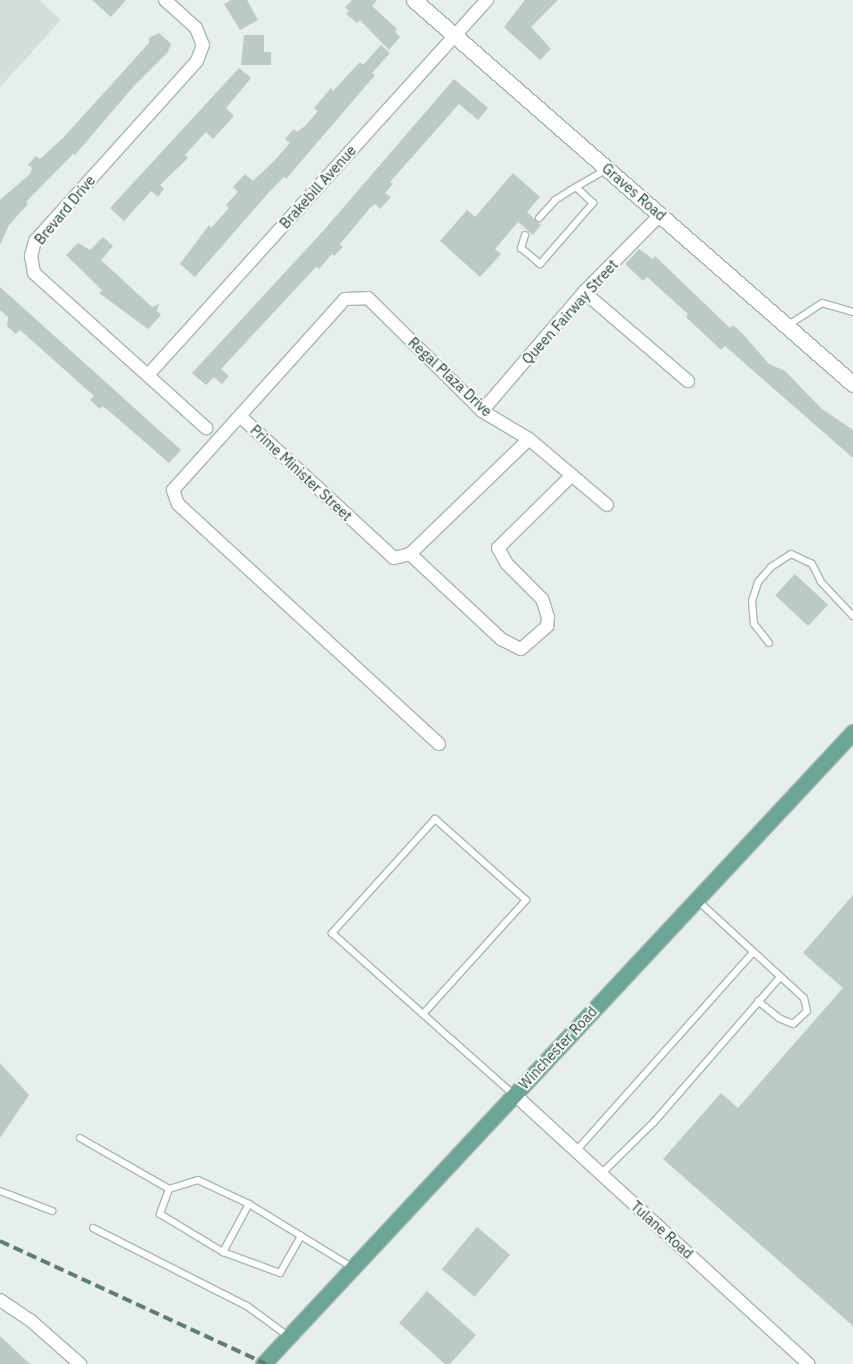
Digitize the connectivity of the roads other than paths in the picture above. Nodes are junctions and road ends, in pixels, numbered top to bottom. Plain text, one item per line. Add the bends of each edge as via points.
1 (165, 0) edge
2 (414, 0) edge
3 (487, 0) edge
4 (455, 36) junction
5 (607, 169) junction
6 (576, 187) junction
7 (660, 215) junction
8 (539, 218) dead end
9 (525, 235) dead end
10 (584, 292) junction
11 (853, 312) edge
12 (787, 326) junction
13 (148, 374) junction
14 (688, 381) dead end
15 (853, 384) edge
16 (482, 411) junction
17 (240, 416) junction
18 (206, 428) dead end
19 (529, 438) junction
20 (572, 475) junction
21 (607, 505) dead end
22 (410, 554) junction
23 (853, 616) edge
24 (769, 643) dead end
25 (853, 732) edge
26 (439, 744) dead end
27 (697, 900) junction
28 (753, 952) junction
29 (780, 977) junction
30 (758, 1002) junction
31 (423, 1014) junction
32 (514, 1095) junction
33 (80, 1138) dead end
34 (576, 1152) junction
35 (601, 1174) junction
36 (169, 1189) junction
37 (0, 1191) edge
38 (248, 1204) junction
39 (52, 1210) dead end
40 (93, 1228) dead end
41 (301, 1236) junction
42 (223, 1252) junction
43 (353, 1268) junction
44 (0, 1300) edge
45 (289, 1337) junction
46 (80, 1364) edge
47 (263, 1364) edge
48 (810, 1364) edge

1 - 13 street, Brevard Drive via 196,28 203,45 197,61 35,242 30,256 34,272
2 - 4 street, Graves Road
3 - 4 street, Brakebill Avenue
4 - 5 street, Graves Road
4 - 13 street, Brakebill Avenue
5 - 6 lane
5 - 7 street, Graves Road
6 - 8 lane via 555,200
6 - 9 lane via 593,203 540,264 521,248
7 - 10 street, Queen Fairway Street
7 - 12 street, Graves Road
10 - 14 street
10 - 16 street, Queen Fairway Street
11 - 12 lane via 822,304
12 - 15 street, Graves Road
13 - 18 street, Brevard Drive
16 - 17 street, Regal Plaza Drive via 368,298 345,298
16 - 19 street, Regal Plaza Drive
17 - 22 street, Prime Minister Street via 394,558
17 - 26 street, Prime Minister Street via 173,490 178,504
19 - 20 street, Regal Plaza Drive
19 - 22 street
20 - 21 street, Regal Plaza Drive
20 - 22 street via 498,548 507,564 542,599 548,617 547,626 521,649 501,639
23 - 24 lane via 821,582 812,564 791,554 771,567 758,582 752,601 754,624
25 - 27 main road, Winchester Road
27 - 28 lane
27 - 32 main road, Winchester Road
28 - 29 lane
28 - 34 lane
29 - 30 lane
29 - 30 lane via 808,1004 802,1019 792,1024 785,1022
30 - 35 lane via 654,1122
31 - 31 lane via 332,933 435,819 526,900
31 - 32 lane
32 - 34 street, Tulane Road
32 - 43 main road, Winchester Road
33 - 36 lane
34 - 35 street, Tulane Road
35 - 48 street, Tulane Road
36 - 38 lane via 198,1180
36 - 42 lane via 160,1214
37 - 39 lane
38 - 41 lane
38 - 42 lane
40 - 45 lane via 247,1306
41 - 42 lane via 280,1273
41 - 43 lane
43 - 45 main road, Winchester Road
44 - 46 street via 30,1320
45 - 47 main road, Winchester Road

